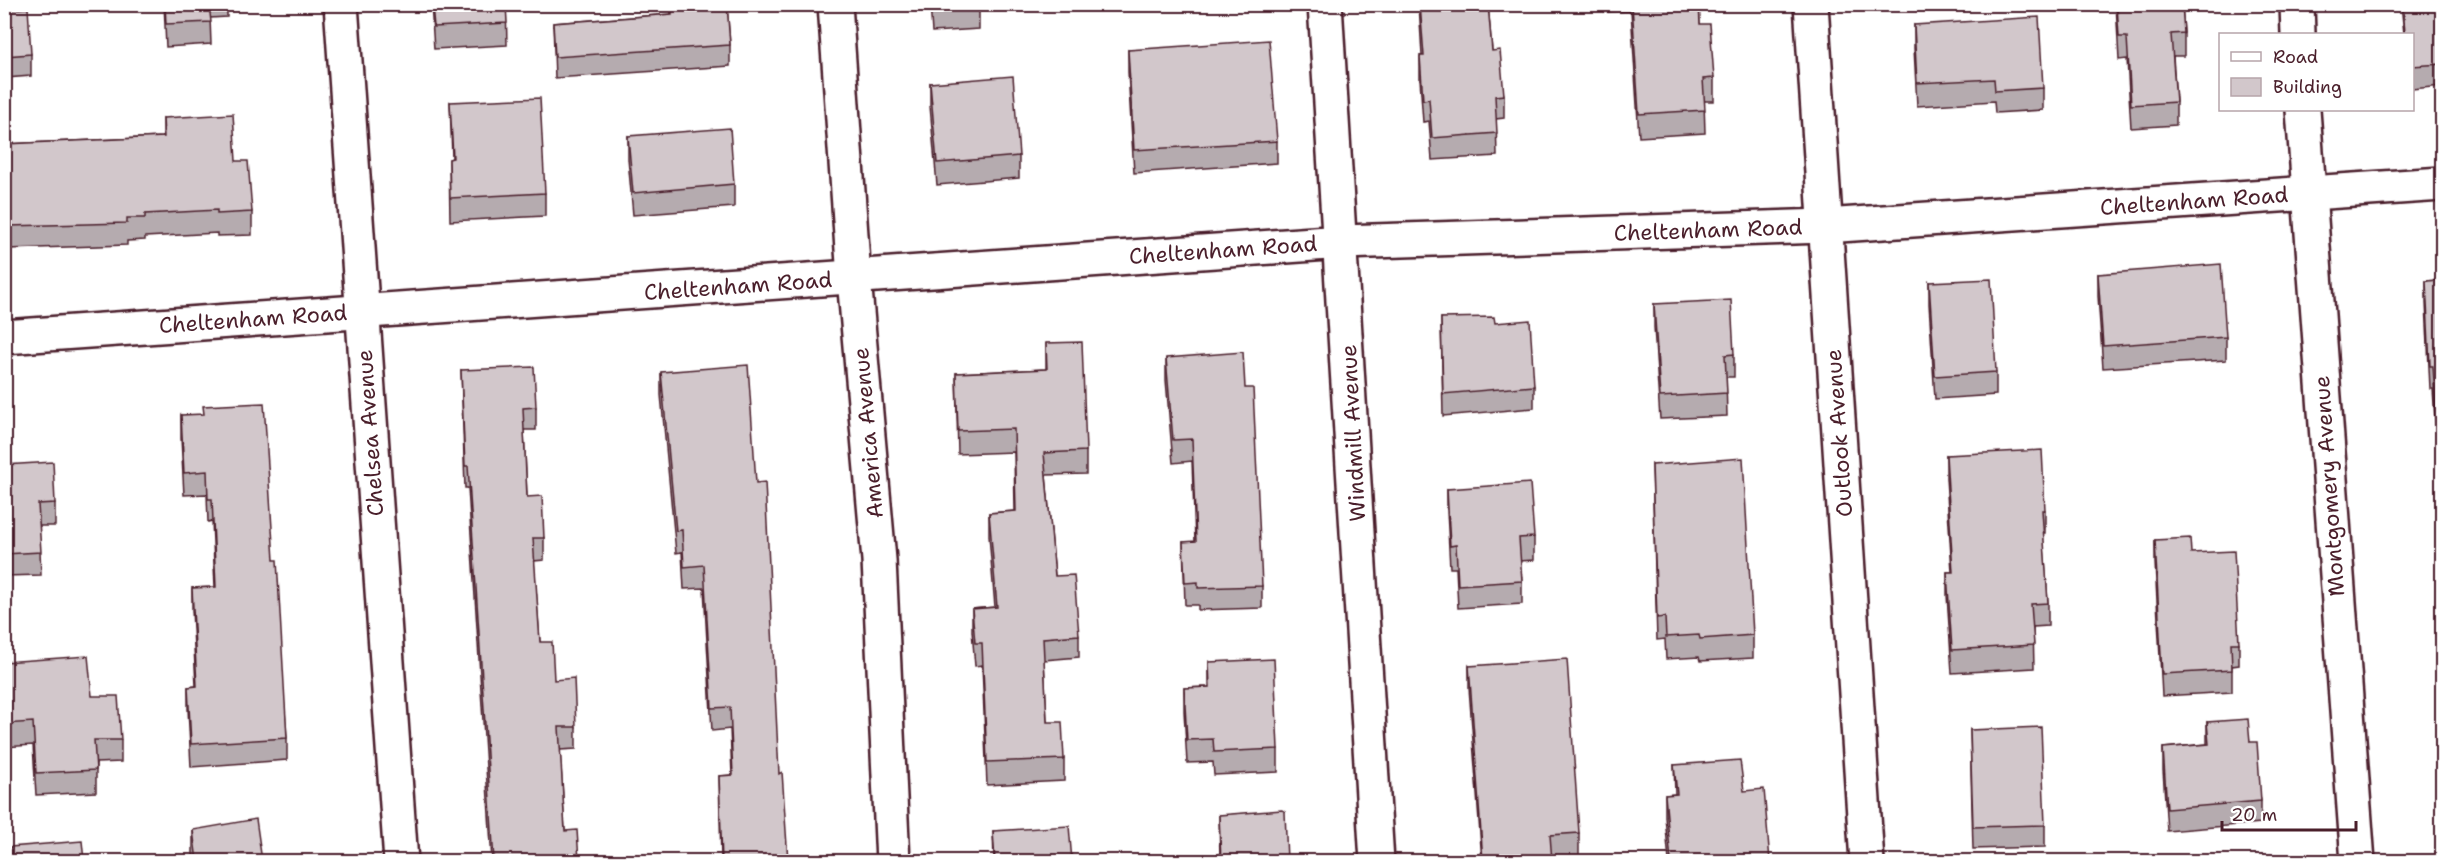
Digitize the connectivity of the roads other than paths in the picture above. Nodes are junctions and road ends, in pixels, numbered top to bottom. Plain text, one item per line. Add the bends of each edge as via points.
1 (341, 4) edge
2 (835, 4) edge
3 (1325, 4) edge
4 (1811, 4) edge
5 (2297, 4) edge
6 (2298, 33) edge
7 (2303, 111) edge
8 (2442, 184) edge
9 (2308, 194) junction
10 (1825, 226) junction
11 (1342, 242) junction
12 (854, 278) junction
13 (361, 312) junction
14 (4, 337) edge
15 (401, 861) edge
16 (893, 861) edge
17 (1377, 861) edge
18 (1867, 861) edge
19 (2358, 861) edge

1 - 13 street, Chelsea Avenue
2 - 12 street, America Avenue
3 - 11 street, Windmill Avenue
4 - 10 street, Outlook Avenue
5 - 6 street
7 - 9 street, Montgomery Avenue
8 - 9 street, Cheltenham Road
9 - 10 street, Cheltenham Road
9 - 19 street, Montgomery Avenue
10 - 11 street, Cheltenham Road
10 - 18 street, Outlook Avenue
11 - 12 street, Cheltenham Road
11 - 17 street, Windmill Avenue
12 - 13 street, Cheltenham Road
12 - 16 street, America Avenue via 879,560
13 - 14 street, Cheltenham Road
13 - 15 street, Chelsea Avenue

